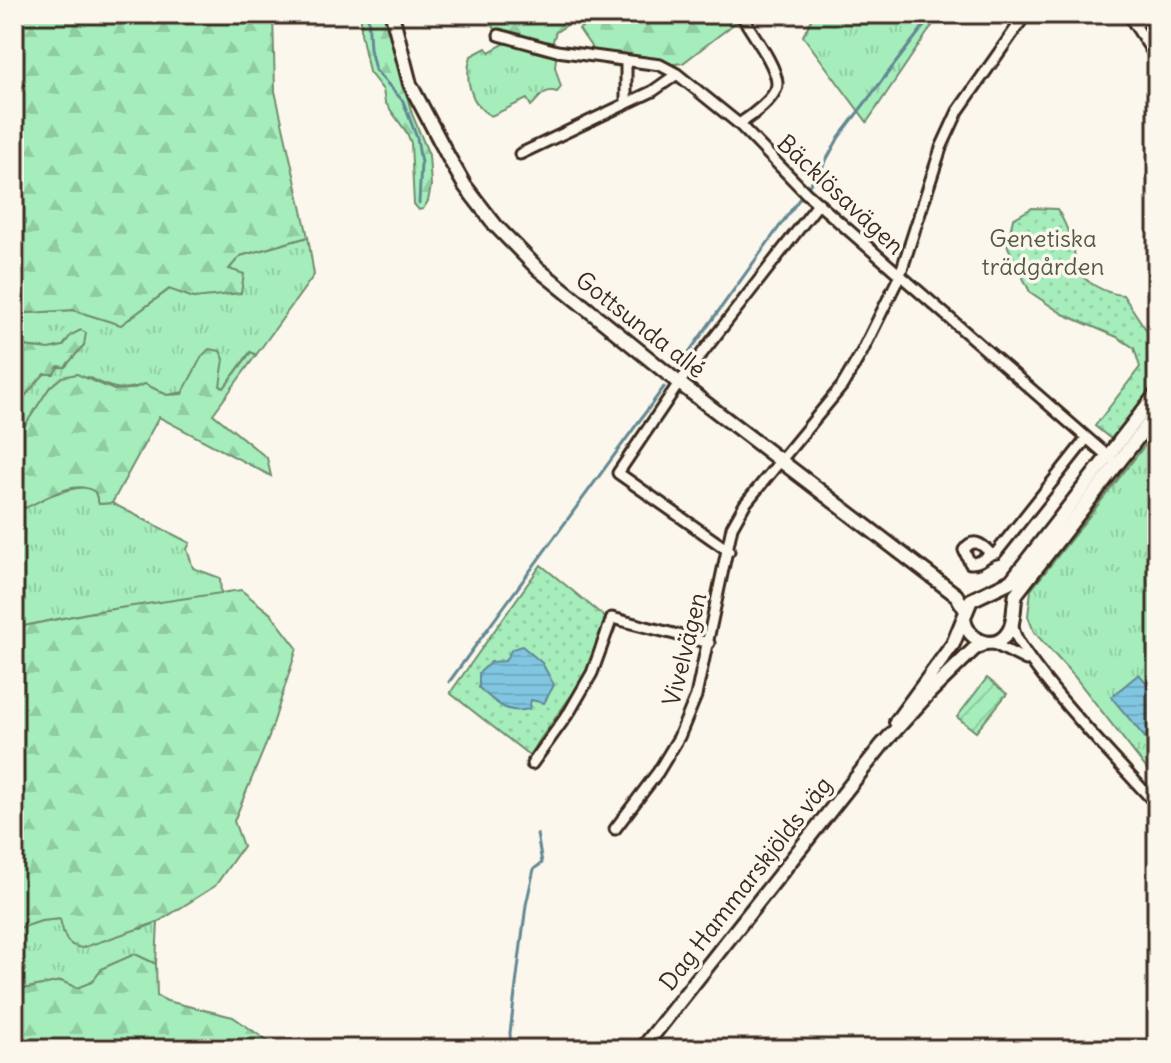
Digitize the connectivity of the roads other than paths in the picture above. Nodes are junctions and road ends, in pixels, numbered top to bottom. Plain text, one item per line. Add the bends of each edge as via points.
1 (392, 14) edge
2 (741, 14) edge
3 (1026, 14) edge
4 (1128, 14) edge
5 (1152, 14) edge
6 (1135, 25) junction
7 (499, 35) dead end
8 (1157, 59) edge
9 (626, 62) junction
10 (677, 74) junction
11 (626, 103) junction
12 (739, 124) junction
13 (520, 154) dead end
14 (819, 203) junction
15 (900, 275) junction
16 (679, 383) junction
17 (1157, 393) edge
18 (1157, 413) edge
19 (1087, 438) junction
20 (1112, 460) junction
21 (776, 464) junction
22 (729, 551) junction
23 (990, 553) dead end
24 (956, 595) junction
25 (981, 595) junction
26 (965, 611) junction
27 (1012, 618) junction
28 (987, 642) junction
29 (709, 643) junction
30 (1030, 662) junction
31 (882, 745) junction
32 (532, 764) dead end
33 (1157, 805) edge
34 (615, 829) dead end
35 (642, 1049) edge

1 - 16 main road, Gottsunda allé via 410,84 465,186 496,226 549,278
2 - 12 street via 778,83 756,113
3 - 15 street, Vivelvägen via 958,111
4 - 6 street
5 - 6 street
6 - 8 street
7 - 9 street, Bäcklösavägen
9 - 10 street, Bäcklösavägen via 660,65
9 - 11 street
10 - 11 street
10 - 12 street, Bäcklösavägen
11 - 13 street
12 - 14 street, Bäcklösavägen
14 - 15 street, Bäcklösavägen
14 - 16 street
15 - 19 street, Bäcklösavägen
15 - 21 street, Vivelvägen via 842,386
16 - 21 main road, Gottsunda allé
16 - 22 street via 618,473
17 - 20 main road, Dag Hammarskjölds väg
18 - 20 main road, Dag Hammarskjölds väg
19 - 20 street, Bäcklösavägen
19 - 23 street via 996,553
20 - 25 main road, Dag Hammarskjölds väg via 1011,581
20 - 27 main road, Dag Hammarskjölds väg via 1016,594
21 - 22 street, Vivelvägen via 732,527
21 - 24 main road, Gottsunda allé
22 - 29 street, Vivelvägen
24 - 25 main road
24 - 26 main road, Gottsunda allé
25 - 26 main road, Dag Hammarskjölds väg
25 - 27 main road via 1004,599
26 - 28 main road via 967,630
26 - 31 main road, Dag Hammarskjölds väg via 956,639
27 - 28 main road, Dag Hammarskjölds väg via 1006,635
27 - 30 street via 1013,632
28 - 30 street
28 - 31 main road, Dag Hammarskjölds väg via 929,693
29 - 32 street via 612,618 592,673
29 - 34 street, Vivelvägen via 679,737
30 - 33 street
31 - 35 main road, Dag Hammarskjölds väg

